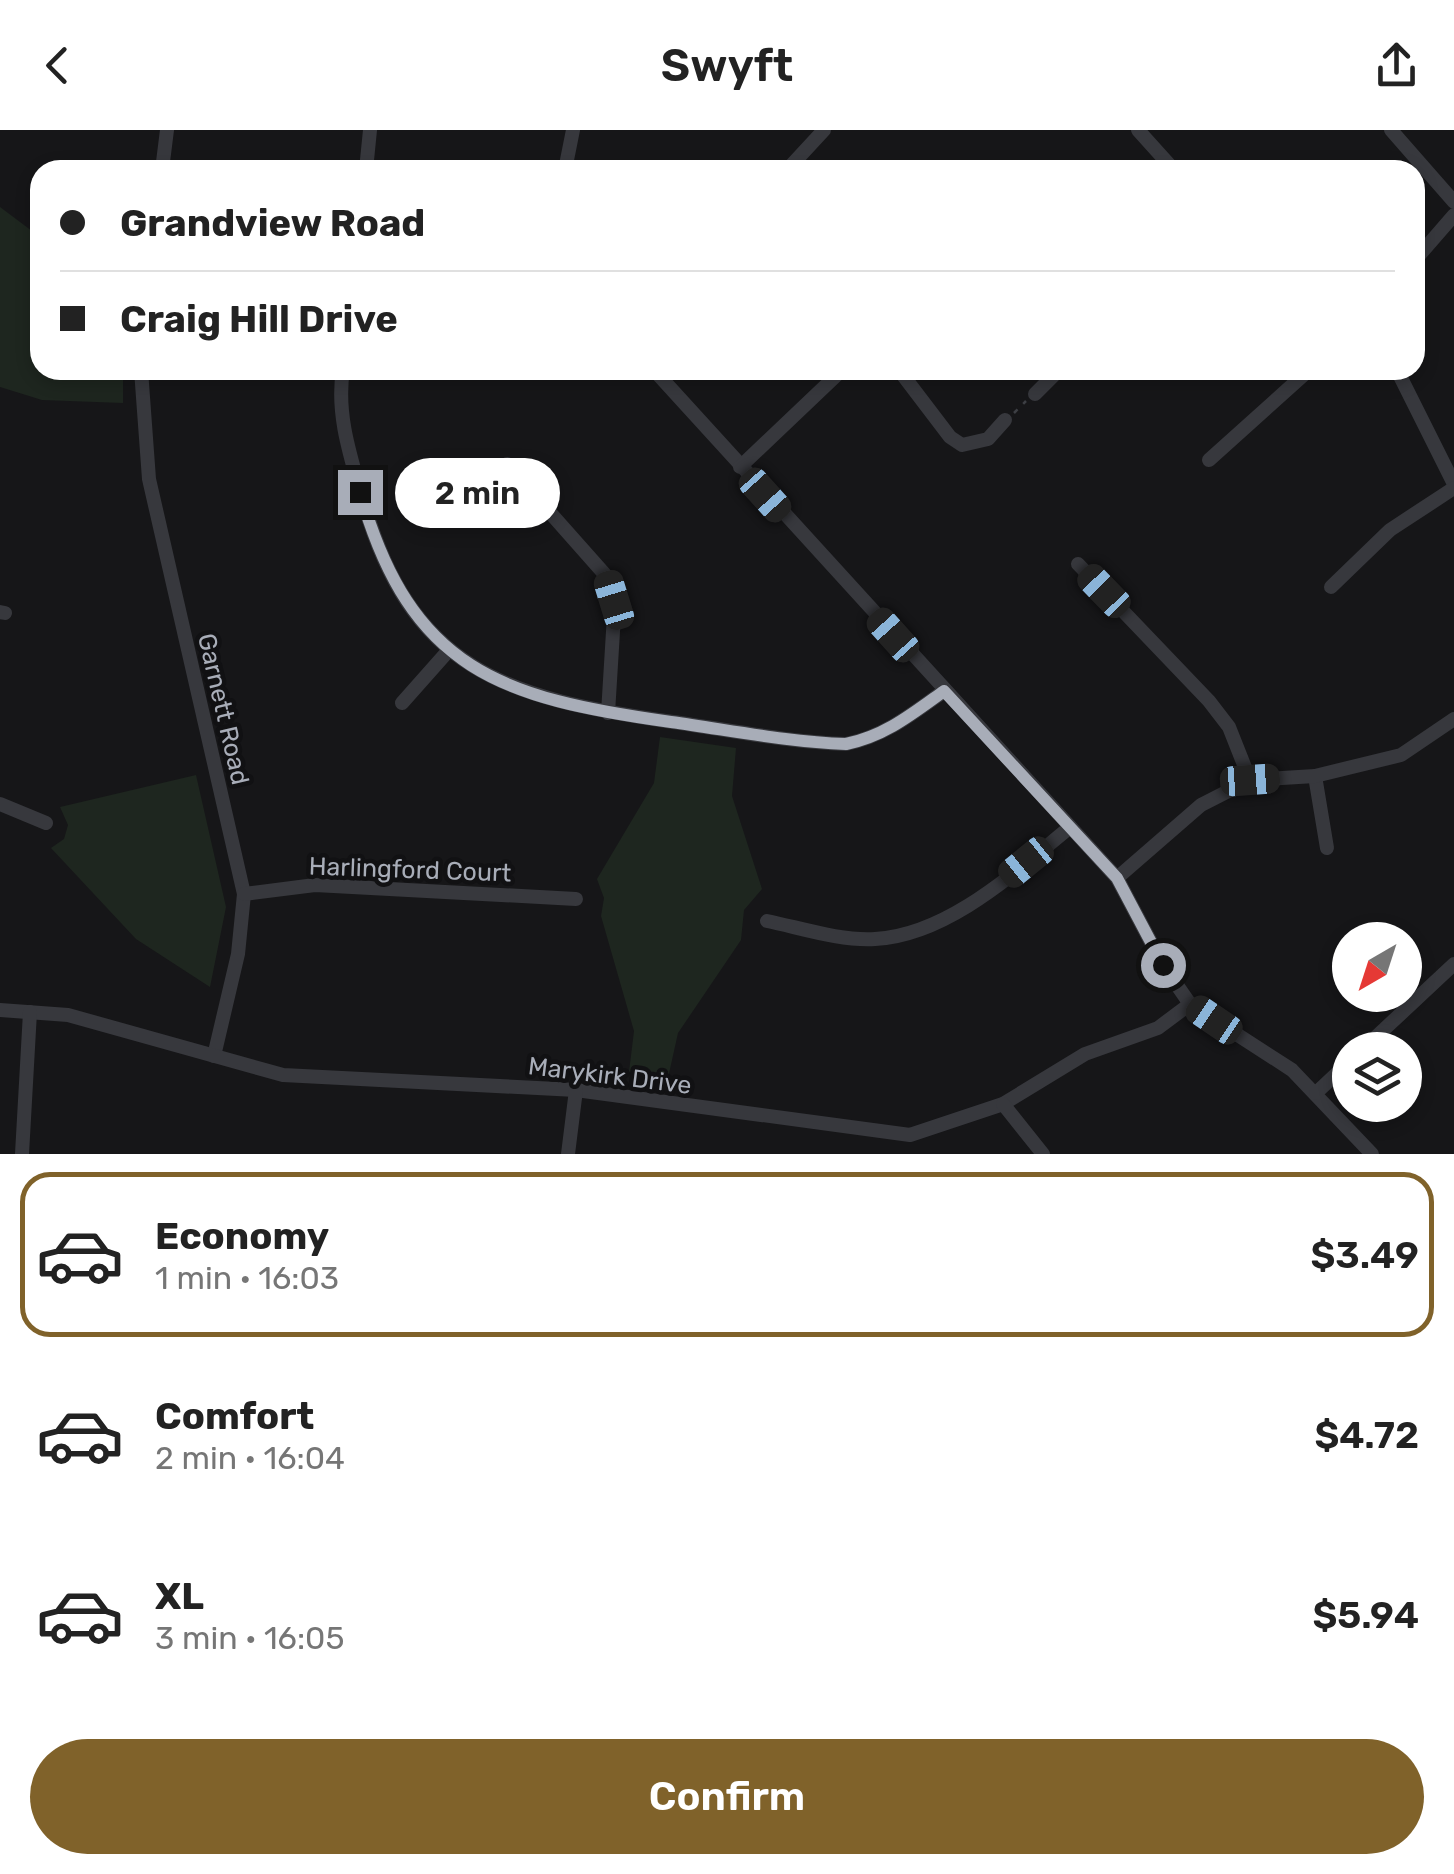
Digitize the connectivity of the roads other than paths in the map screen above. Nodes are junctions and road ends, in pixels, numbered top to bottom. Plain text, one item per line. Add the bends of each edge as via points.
1 (166, 130) edge
2 (370, 130) edge
3 (573, 130) edge
4 (824, 130) edge
5 (1138, 130) edge
6 (1391, 130) edge
7 (163, 160) edge
8 (367, 160) edge
9 (566, 160) edge
10 (796, 160) edge
11 (1165, 160) edge
12 (1417, 160) edge
13 (1425, 169) edge
14 (1454, 202) edge
15 (1454, 215) edge
16 (1425, 248) edge
17 (143, 380) edge
18 (342, 380) edge
19 (663, 380) edge
20 (831, 380) edge
21 (907, 380) edge
22 (1048, 380) edge
23 (1298, 380) edge
24 (1401, 380) edge
25 (1035, 394) road end
26 (1005, 420) road end
27 (1209, 460) dead end
28 (506, 464) dead end
29 (740, 467) junction
30 (1454, 486) edge
31 (1078, 564) dead end
32 (1332, 587) dead end
33 (449, 650) junction
34 (944, 691) junction
35 (402, 703) dead end
36 (608, 713) junction
37 (1454, 719) edge
38 (1315, 776) junction
39 (1250, 780) junction
40 (0, 804) edge
41 (46, 823) dead end
42 (1069, 828) junction
43 (1327, 848) dead end
44 (1117, 878) junction
45 (244, 894) junction
46 (576, 899) dead end
47 (767, 921) dead end
48 (1454, 964) edge
49 (1190, 1004) junction
50 (0, 1010) edge
51 (30, 1012) junction
52 (1381, 1032) edge
53 (214, 1056) junction
54 (1332, 1077) edge
55 (576, 1090) junction
56 (1316, 1092) junction
57 (1003, 1104) junction
58 (910, 1135) junction
59 (22, 1154) edge
60 (568, 1154) edge
61 (909, 1154) edge
62 (1043, 1154) edge
63 (1372, 1154) edge

1 - 7 street
2 - 8 street
3 - 9 street
4 - 10 street
5 - 11 street
6 - 12 street
13 - 14 street
15 - 16 street
17 - 45 street, Garnett Road via 149,479
18 - 33 street via 342,422 376,546 408,605
19 - 29 street
20 - 29 street
21 - 26 street via 962,445 988,439
22 - 25 street
23 - 27 street
24 - 30 street
28 - 36 street via 608,578 614,600
29 - 34 street
30 - 32 street via 1390,530
31 - 39 street via 1209,700 1229,727
33 - 35 street
33 - 36 street via 517,691
34 - 36 street via 894,727 846,744
34 - 42 street
37 - 38 street via 1402,754
38 - 39 street
38 - 43 street
39 - 44 street via 1201,804
40 - 41 street
42 - 44 street
42 - 47 street via 1005,880 905,934 848,938
44 - 49 street
45 - 46 street, Harlingford Court via 315,885
45 - 53 street, Garnett Road via 238,954
48 - 52 street
49 - 56 street via 1271,1054
49 - 57 street, Marykirk Drive via 1158,1028 1085,1054
50 - 51 street, Marykirk Drive
51 - 53 street, Marykirk Drive
51 - 59 street
53 - 55 street, Marykirk Drive via 283,1075
54 - 56 street
55 - 58 street, Marykirk Drive
55 - 60 street
56 - 63 street
57 - 58 street, Marykirk Drive
57 - 62 street
58 - 61 street

